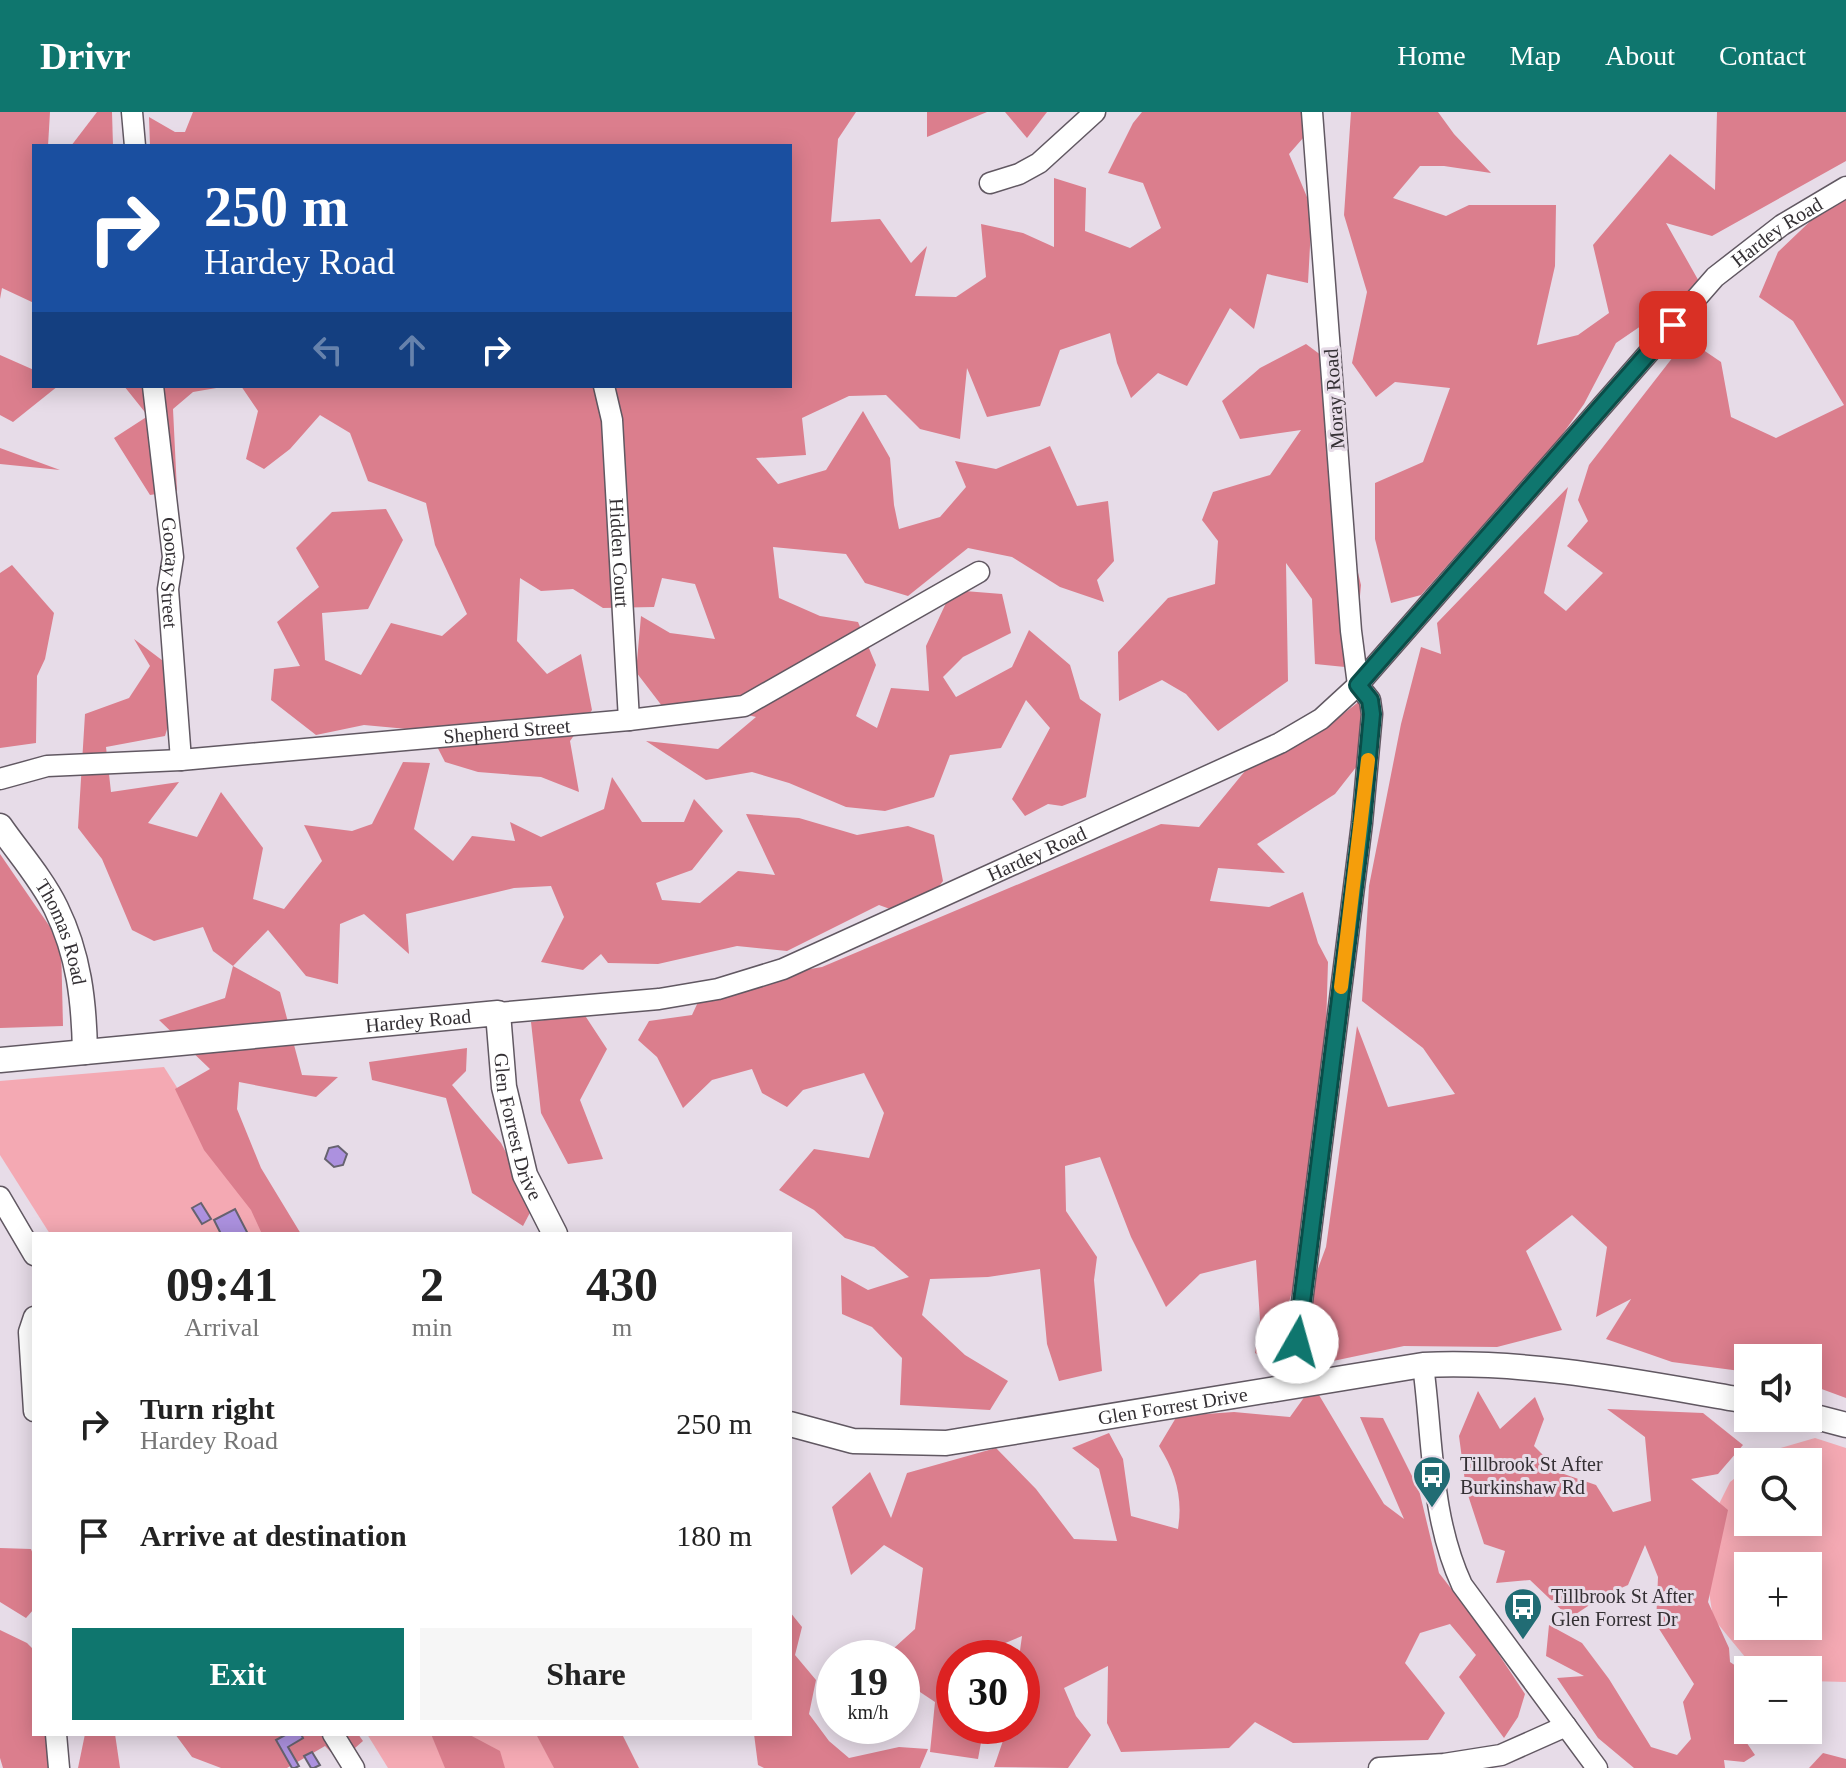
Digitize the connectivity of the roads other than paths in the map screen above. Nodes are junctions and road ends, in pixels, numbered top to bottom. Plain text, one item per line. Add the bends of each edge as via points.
1 (132, 112) edge
2 (1095, 112) edge
3 (1312, 112) edge
4 (135, 144) edge
5 (990, 183) dead end
6 (1846, 187) edge
7 (153, 388) edge
8 (604, 388) edge
9 (979, 572) dead end
10 (1358, 685) junction
11 (629, 720) junction
12 (181, 760) junction
13 (0, 779) edge
14 (0, 826) edge
15 (498, 1013) junction
16 (85, 1052) junction
17 (0, 1060) edge
18 (0, 1197) edge
19 (554, 1232) edge
20 (32, 1252) edge
21 (32, 1323) edge
22 (1423, 1365) junction
23 (32, 1379) edge
24 (1306, 1384) junction
25 (1734, 1399) edge
26 (1822, 1419) edge
27 (792, 1425) edge
28 (1846, 1425) edge
29 (1566, 1726) junction
30 (56, 1736) edge
31 (334, 1736) edge
32 (59, 1768) edge
33 (354, 1768) edge
34 (1379, 1768) edge
35 (1597, 1768) edge

1 - 4 street
2 - 5 street via 1039,163
3 - 10 street, Moray Road
6 - 10 street, Hardey Road via 1782,225 1715,277
7 - 12 street, Gooray Street via 173,557 168,589
8 - 11 street, Hidden Court via 612,420
9 - 11 street, Shepherd Street via 744,706
10 - 15 street, Hardey Road via 1321,719 1280,743 783,969 718,989 659,999
10 - 24 street, Moray Road via 1370,700 1372,714 1297,1342
11 - 12 street, Shepherd Street
12 - 13 street, Shepherd Street via 47,766
14 - 16 street, Thomas Road via 55,906 72,949 84,998
15 - 16 street, Hardey Road
15 - 19 street, Glen Forrest Drive via 504,1087 525,1175
16 - 17 street, Hardey Road
18 - 20 street
21 - 23 street
22 - 24 street, Glen Forrest Drive
22 - 25 street, Glen Forrest Drive via 1504,1365
22 - 29 street via 1431,1466 1449,1556 1462,1585
24 - 27 street, Glen Forrest Drive via 946,1443 853,1441
26 - 28 street
29 - 34 street via 1501,1755
29 - 35 street
30 - 32 street
31 - 33 street

